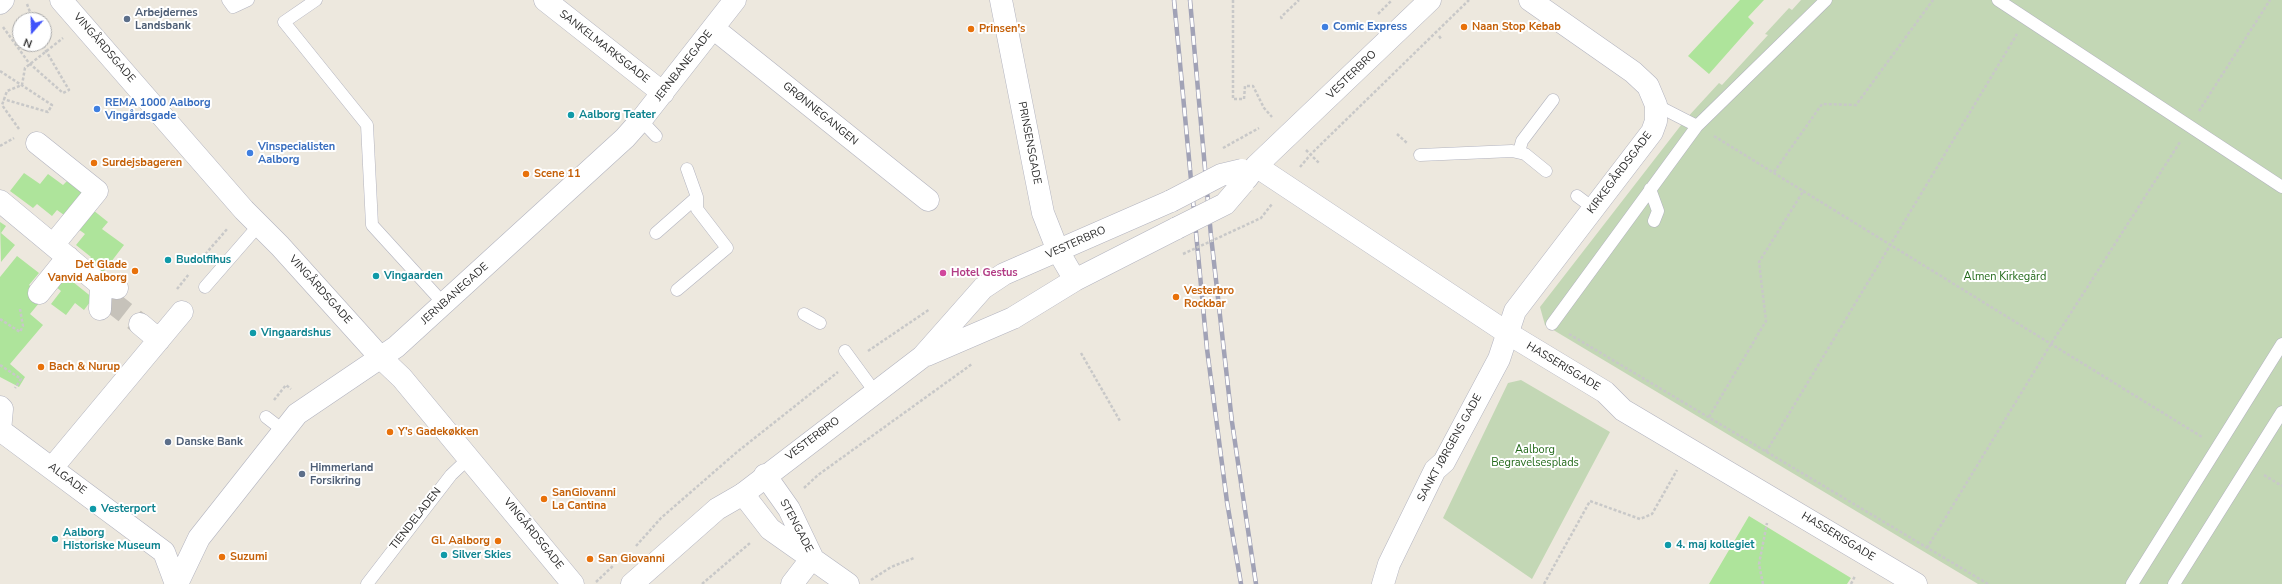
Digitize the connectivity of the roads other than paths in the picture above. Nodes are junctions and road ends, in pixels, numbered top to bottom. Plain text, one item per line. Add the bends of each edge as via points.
1 (3, 0) edge
2 (61, 0) edge
3 (228, 0) edge
4 (248, 0) edge
5 (316, 0) edge
6 (545, 0) edge
7 (735, 0) edge
8 (1001, 0) edge
9 (1430, 0) edge
10 (1530, 0) edge
11 (1826, 0) edge
12 (1998, 0) edge
13 (0, 3) edge
14 (713, 28) junction
15 (663, 93) junction
16 (1552, 100) dead end
17 (1656, 105) junction
18 (1697, 126) junction
19 (25, 138) road end
20 (1519, 152) junction
21 (1420, 155) dead end
22 (687, 169) dead end
23 (1546, 171) dead end
24 (1247, 173) junction
25 (2282, 187) edge
26 (1650, 190) junction
27 (697, 197) junction
28 (928, 200) dead end
29 (0, 201) edge
30 (1654, 221) dead end
31 (258, 225) junction
32 (656, 233) dead end
33 (60, 251) junction
34 (1058, 251) junction
35 (1075, 280) junction
36 (205, 287) dead end
37 (677, 290) dead end
38 (39, 293) road end
39 (444, 304) junction
40 (100, 309) dead end
41 (182, 312) dead end
42 (804, 314) dead end
43 (820, 323) dead end
44 (140, 324) tunnel mouth
45 (1552, 324) road end
46 (1509, 334) junction
47 (159, 340) junction
48 (2282, 344) edge
49 (848, 356) road end
50 (922, 357) junction
51 (381, 358) junction
52 (875, 392) junction
53 (0, 407) edge
54 (268, 412) road end
55 (2282, 412) edge
56 (0, 431) edge
57 (284, 431) junction
58 (470, 458) junction
59 (52, 468) junction
60 (765, 476) junction
61 (743, 494) junction
62 (812, 558) junction
63 (176, 584) edge
64 (367, 584) edge
65 (573, 584) edge
66 (632, 584) edge
67 (651, 584) edge
68 (792, 584) edge
69 (848, 584) edge
70 (1383, 584) edge
71 (1916, 584) edge
72 (2132, 584) edge
73 (2174, 584) edge

1 - 13 street
2 - 31 street, VINGÅRDSGADE
3 - 4 lane via 233,7
5 - 39 lane via 284,22 368,125 372,225
6 - 15 street, SANKELMARKSGADE
7 - 14 street, JERNBANEGADE
8 - 34 street, PRINSENSGADE via 1043,213
9 - 24 street, VESTERBRO
10 - 17 street, KIRKEGÅRDSGADE via 1633,72 1648,86
11 - 18 lane
12 - 25 lane
14 - 15 street, JERNBANEGADE
14 - 28 street, GRØNNEGANGEN
15 - 39 street, JERNBANEGADE via 648,128 625,138
16 - 20 lane via 1522,141
17 - 18 lane
17 - 46 street, KIRKEGÅRDSGADE via 1656,121 1652,132 1585,202 1515,311
18 - 26 lane
19 - 33 street via 97,191
20 - 21 lane
20 - 23 lane
22 - 27 lane
24 - 34 street, VESTERBRO, bridge via 1221,175 1171,201
24 - 35 street, VESTERBRO, bridge via 1226,204
24 - 46 street, HASSERISGADE
26 - 30 lane via 1658,211
26 - 45 lane
27 - 32 lane
27 - 37 lane via 697,209 727,248
29 - 33 street
31 - 36 lane
31 - 51 street, VINGÅRDSGADE
33 - 38 street
33 - 40 street via 109,286
34 - 35 street, PRINSENSGADE
34 - 50 street, VESTERBRO via 1004,274 983,288
35 - 50 street, VESTERBRO via 1013,318
39 - 51 street, JERNBANEGADE
41 - 47 street
42 - 43 lane
44 - 47 street
46 - 70 street, SANKT JØRGENS GADE via 1444,462 1435,470 1389,564
46 - 71 street, HASSERISGADE via 1605,392 1623,410
47 - 59 street
48 - 72 lane
49 - 52 lane
50 - 52 street, VESTERBRO
51 - 57 street, JERNBANEGADE via 310,404 297,414
51 - 58 street, VINGÅRDSGADE via 402,378
52 - 60 street, VESTERBRO
53 - 56 street, ALGADE
54 - 57 lane
55 - 73 lane
56 - 59 street, ALGADE
57 - 63 street, JERNBANEGADE via 199,538
58 - 64 lane, TIENDELADEN via 451,475
58 - 65 street, VINGÅRDSGADE
59 - 63 street, ALGADE via 164,552
60 - 61 street, VESTERBRO
60 - 62 street, STENGADE via 789,509
61 - 62 street, STENGADE via 770,529
61 - 66 street, VESTERBRO via 717,509
61 - 67 street, VESTERBRO via 725,520
62 - 68 street
62 - 69 street, STENGADE

